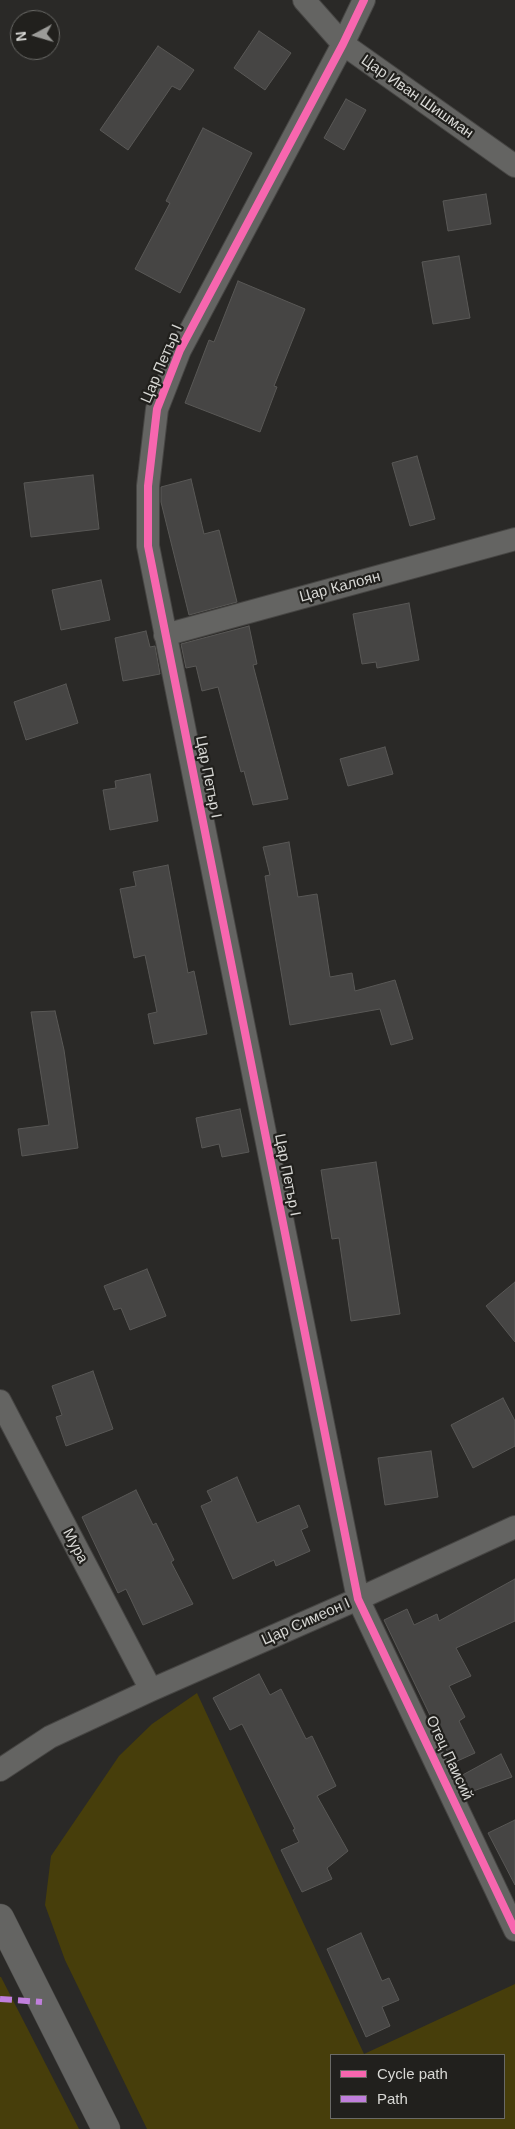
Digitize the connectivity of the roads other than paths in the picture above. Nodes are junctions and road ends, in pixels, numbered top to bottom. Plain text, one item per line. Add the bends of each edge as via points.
1 (304, 0) edge
2 (364, 0) edge
3 (343, 44) junction
4 (515, 166) edge
5 (515, 539) edge
6 (165, 635) junction
7 (0, 1401) edge
8 (515, 1527) edge
9 (358, 1599) junction
10 (151, 1690) junction
11 (0, 1770) edge
12 (0, 1918) edge
13 (515, 1930) edge
14 (106, 2129) edge

1 - 3 street, Цар Иван Шишман
2 - 3 street, Цар Петър I
3 - 4 street, Цар Иван Шишман
3 - 6 street, Цар Петър I via 180,350 157,409 148,486 148,546
5 - 6 street, Цар Калоян
6 - 9 street, Цар Петър I
7 - 10 street, Мура
8 - 9 street, Цар Симеон I
9 - 10 street, Цар Симеон I
9 - 13 street, Отец Паисий
10 - 11 street, Цар Симеон I via 50,1737
12 - 14 street

